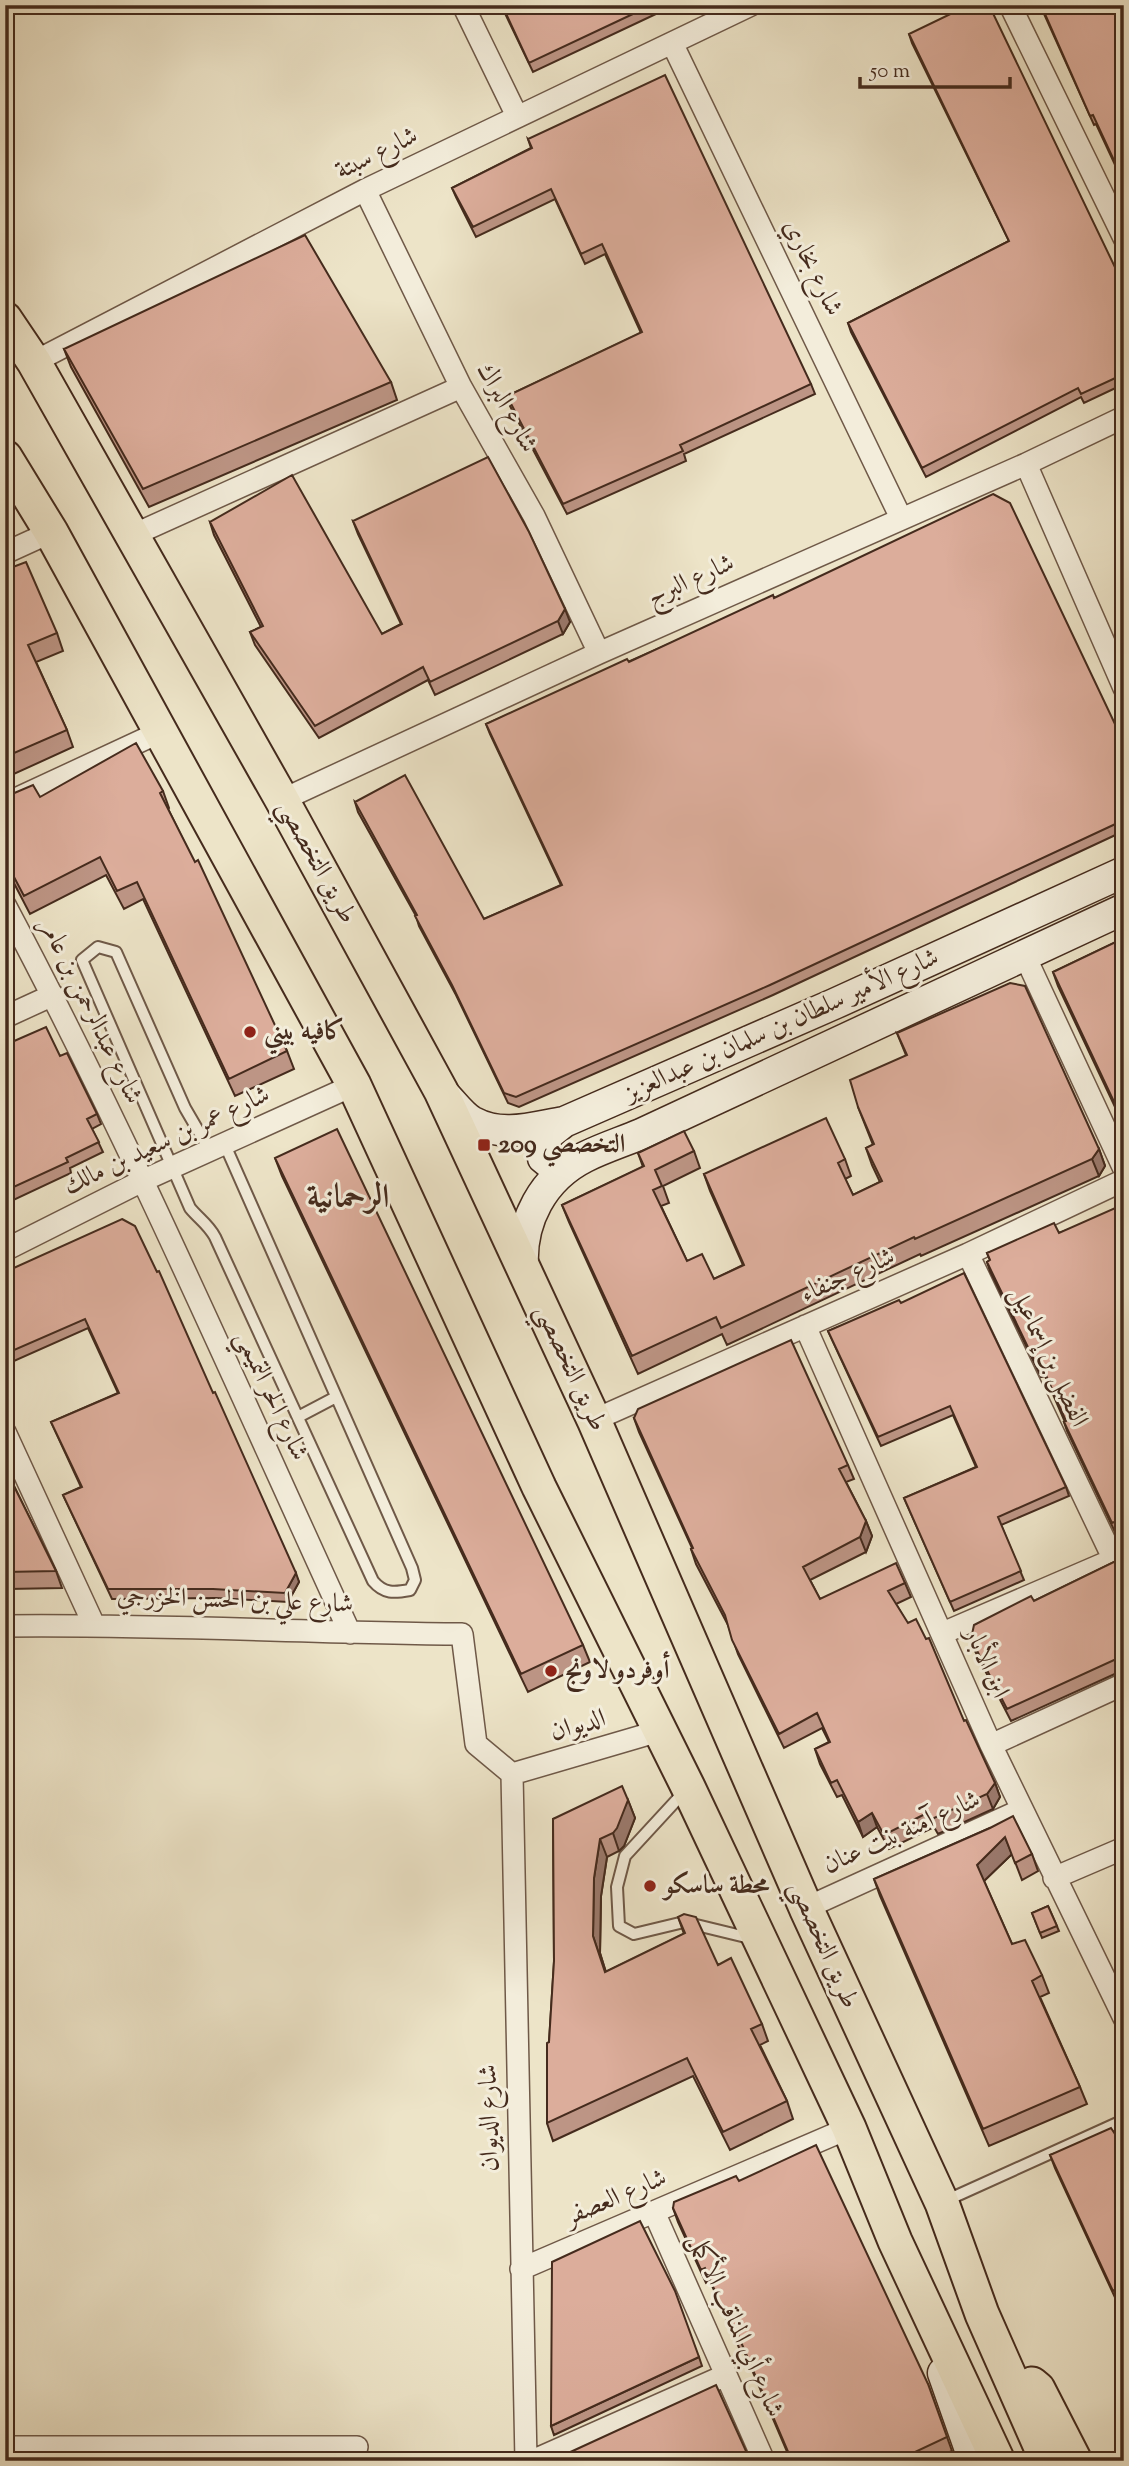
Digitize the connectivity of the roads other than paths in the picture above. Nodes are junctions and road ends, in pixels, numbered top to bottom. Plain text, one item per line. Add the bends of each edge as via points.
1 (463, 5) edge
2 (751, 5) edge
3 (1010, 5) edge
4 (672, 43) junction
5 (517, 116) junction
6 (366, 190) junction
7 (1124, 237) edge
8 (5, 319) edge
9 (34, 362) junction
10 (461, 387) junction
11 (1124, 417) edge
12 (5, 457) edge
13 (1026, 464) junction
14 (901, 518) junction
15 (51, 532) junction
16 (131, 536) junction
17 (5, 552) edge
18 (599, 653) junction
19 (1124, 688) edge
20 (160, 732) junction
21 (282, 800) junction
22 (5, 804) edge
23 (1124, 872) edge
24 (5, 905) edge
25 (1124, 909) edge
26 (1024, 954) junction
27 (53, 995) junction
28 (5, 1017) edge
29 (354, 1085) junction
30 (441, 1091) junction
31 (564, 1122) junction
32 (218, 1148) junction
33 (584, 1158) junction
34 (172, 1169) junction
35 (1124, 1169) edge
36 (1124, 1180) edge
37 (142, 1181) junction
38 (5, 1250) edge
39 (968, 1254) junction
40 (523, 1268) junction
41 (805, 1326) junction
42 (336, 1397) junction
43 (298, 1417) junction
44 (594, 1420) junction
45 (5, 1432) edge
46 (1119, 1557) edge
47 (94, 1625) junction
48 (5, 1626) edge
49 (350, 1633) junction
50 (943, 1633) junction
51 (1124, 1684) edge
52 (659, 1731) junction
53 (991, 1745) junction
54 (512, 1774) junction
55 (688, 1787) junction
56 (1021, 1810) junction
57 (1124, 1848) edge
58 (1054, 1878) junction
59 (806, 1908) junction
60 (761, 1941) junction
61 (1116, 1984) edge
62 (1124, 2018) edge
63 (1124, 2120) edge
64 (849, 2128) junction
65 (942, 2203) junction
66 (654, 2212) junction
67 (895, 2241) junction
68 (521, 2269) junction
69 (1000, 2358) junction
70 (726, 2375) junction
71 (5, 2446) edge
72 (357, 2447) dead end
73 (526, 2461) edge
74 (532, 2461) edge
75 (764, 2461) edge
76 (974, 2461) edge
77 (998, 2461) edge
78 (1047, 2461) edge
79 (1075, 2461) edge

1 - 5 street
2 - 4 street, شارع سبتة
3 - 7 street
4 - 5 street, شارع سبتة
4 - 14 street, شارع بخاري
5 - 6 street, شارع سبتة
6 - 9 street, شارع سبتة
6 - 10 street, شارع البراك
8 - 9 main road, طريق التخصصي
9 - 16 main road, طريق التخصصي
10 - 16 street
10 - 18 street, شارع البراك via 534,516
11 - 13 street, شارع البرج
12 - 15 main road, طريق التخصصي
13 - 14 street, شارع البرج
13 - 19 street
14 - 18 street, شارع البرج
15 - 17 street
15 - 20 main road, طريق التخصصي
16 - 21 main road, طريق التخصصي
18 - 21 street, شارع البرج
20 - 22 street
20 - 29 main road, طريق التخصصي
21 - 30 main road, طريق التخصصي
23 - 31 street, شارع الأمير سلطان بن سلمان بن عبدالعزيز
24 - 27 street, شارع عبدالرحمن بن عامر
25 - 26 street, شارع الأمير سلطان بن سلمان بن عبدالعزيز
26 - 33 street, شارع الأمير سلطان بن سلمان بن عبدالعزيز
26 - 35 street
27 - 28 street
27 - 37 street, شارع عبدالرحمن بن عامر
29 - 32 street, شارع عمر بن سعيد بن مالك
29 - 52 main road, طريق التخصصي via 539,1487
30 - 31 street, شارع الأمير سلطان بن سلمان بن عبدالعزيز via 472,1122 506,1131
30 - 40 main road, طريق التخصصي
31 - 33 street via 541,1146 543,1158 554,1167
32 - 34 street, شارع عمر بن سعيد بن مالك
32 - 34 lane via 185,1108 116,952 98,947 82,960
32 - 42 lane
33 - 40 street, شارع الأمير سلطان بن سلمان بن عبدالعزيز via 562,1172 530,1211
34 - 37 street, شارع عمر بن سعيد بن مالك
34 - 43 lane via 190,1208 215,1237
36 - 39 street, شارع جنفاء
37 - 38 street, شارع عمر بن سعيد بن مالك
37 - 49 street, شارع الحر التميمي
39 - 41 street, شارع جنفاء
39 - 46 street, الفضل بن إسماعيل
40 - 44 main road, طريق التخصصي
41 - 44 street, شارع جنفاء
41 - 50 street, ابن الأبار
42 - 43 lane
42 - 43 lane via 412,1568 415,1580 410,1590 393,1593 373,1581
44 - 59 main road, طريق التخصصي
45 - 47 street
46 - 50 street
47 - 48 street, شارع علي بن الحسن الخزرجي
47 - 49 street, شارع علي بن الحسن الخزرجي
49 - 54 street, شارع علي بن الحسن الخزرجي via 462,1634 476,1744
50 - 53 street, ابن الأبار
51 - 53 street
52 - 54 street, الديوان
52 - 55 main road, طريق التخصصي
53 - 56 street, ابن الأبار
54 - 68 street, شارع الديوان
55 - 60 main road, طريق التخصصي
55 - 60 lane via 625,1856 617,1887 619,1926 634,1934 684,1922
56 - 58 street, ابن الأبار
56 - 59 street, شارع آمنة بنت عنان
57 - 58 street
58 - 61 street, ابن الأبار
59 - 65 main road, طريق التخصصي
60 - 64 main road, طريق التخصصي
61 - 62 street, ابن الأبار
63 - 65 lane
64 - 66 street, شارع العصفر
64 - 67 main road, طريق التخصصي
65 - 69 main road, طريق التخصصي
66 - 68 street, شارع العصفر
66 - 70 street, شارع أبي المناقب الأكمل
67 - 76 street
67 - 77 main road, طريق التخصصي
68 - 73 street, شارع الديوان
69 - 78 main road, طريق التخصصي
69 - 79 main road via 1038,2389
70 - 74 street
70 - 75 street, شارع أبي المناقب الأكمل
71 - 72 street

